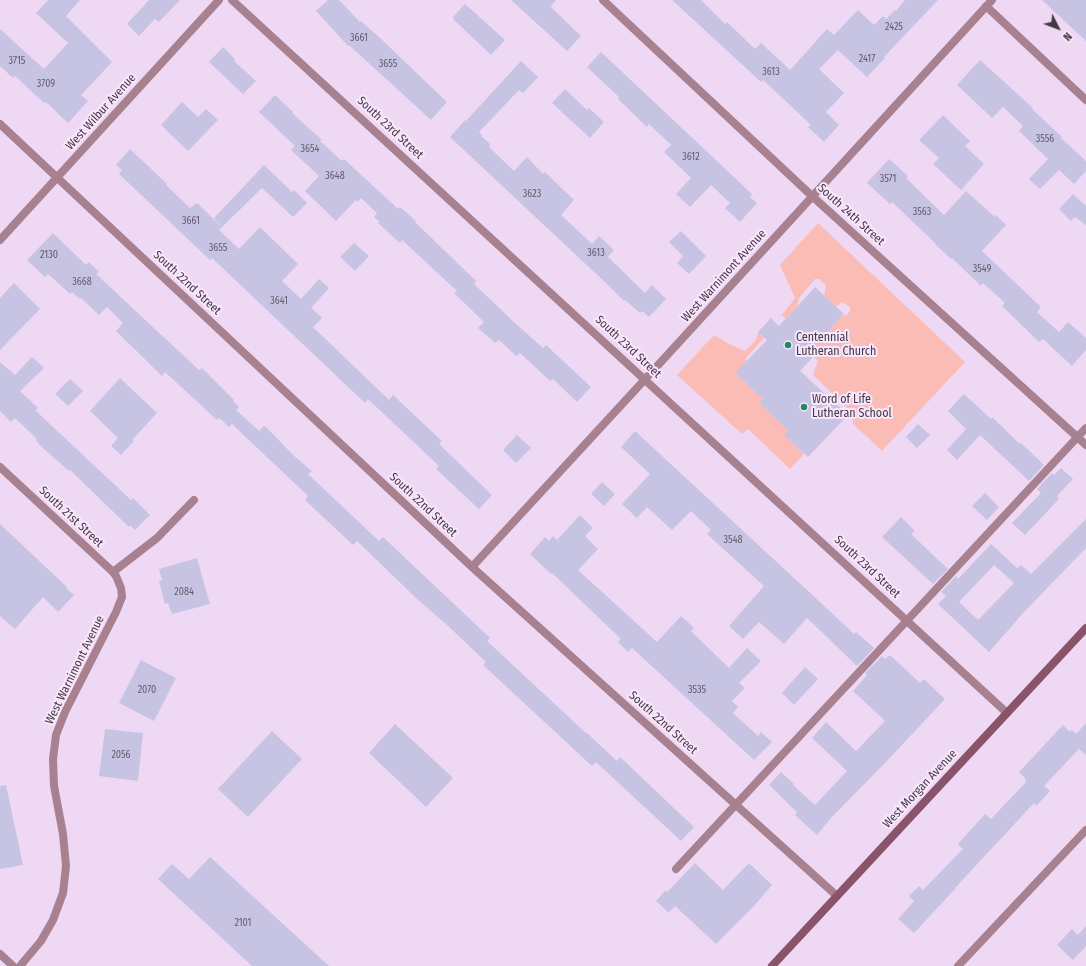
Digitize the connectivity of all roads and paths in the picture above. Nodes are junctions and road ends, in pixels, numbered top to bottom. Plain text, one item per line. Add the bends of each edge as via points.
1 (219, 0) edge
2 (232, 0) edge
3 (603, 0) edge
4 (989, 3) edge
5 (1086, 100) edge
6 (0, 124) edge
7 (58, 177) junction
8 (812, 196) junction
9 (0, 240) edge
10 (646, 379) junction
11 (1086, 428) edge
12 (1078, 437) junction
13 (1086, 445) edge
14 (0, 468) edge
15 (194, 500) dead end
16 (472, 567) junction
17 (113, 572) junction
18 (121, 588) joint
19 (907, 620) junction
20 (1086, 628) edge
21 (1007, 713) junction
22 (735, 804) junction
23 (1086, 830) edge
24 (676, 869) dead end
25 (837, 896) junction
26 (0, 954) edge
27 (13, 966) edge
28 (20, 966) edge
29 (772, 966) edge
30 (958, 966) edge

1 - 7 street, West Wilbur Avenue
2 - 10 street, South 23rd Street
3 - 8 street, South 24th Street
4 - 5 street
4 - 8 street, West Warnimont Avenue
6 - 7 street, South 22nd Street
7 - 9 street, West Wilbur Avenue
7 - 16 street, South 22nd Street
8 - 10 street, West Warnimont Avenue
8 - 12 street, South 24th Street
10 - 16 street, West Warnimont Avenue
10 - 19 street, South 23rd Street
11 - 12 street
12 - 13 street, South 24th Street
12 - 19 street
14 - 17 street, South 21st Street
15 - 17 street via 158,538
16 - 22 street, South 22nd Street
17 - 18 street, South 21st Street
18 - 28 street, West Warnimont Avenue via 122,597 116,612 65,712 56,736 53,779 66,866 63,893 53,920 41,941
19 - 21 street, South 23rd Street
19 - 22 street
20 - 21 street, West Morgan Avenue
21 - 25 street, West Morgan Avenue
22 - 24 street
22 - 25 street, South 22nd Street
23 - 30 street
25 - 29 street, West Morgan Avenue
26 - 27 street

